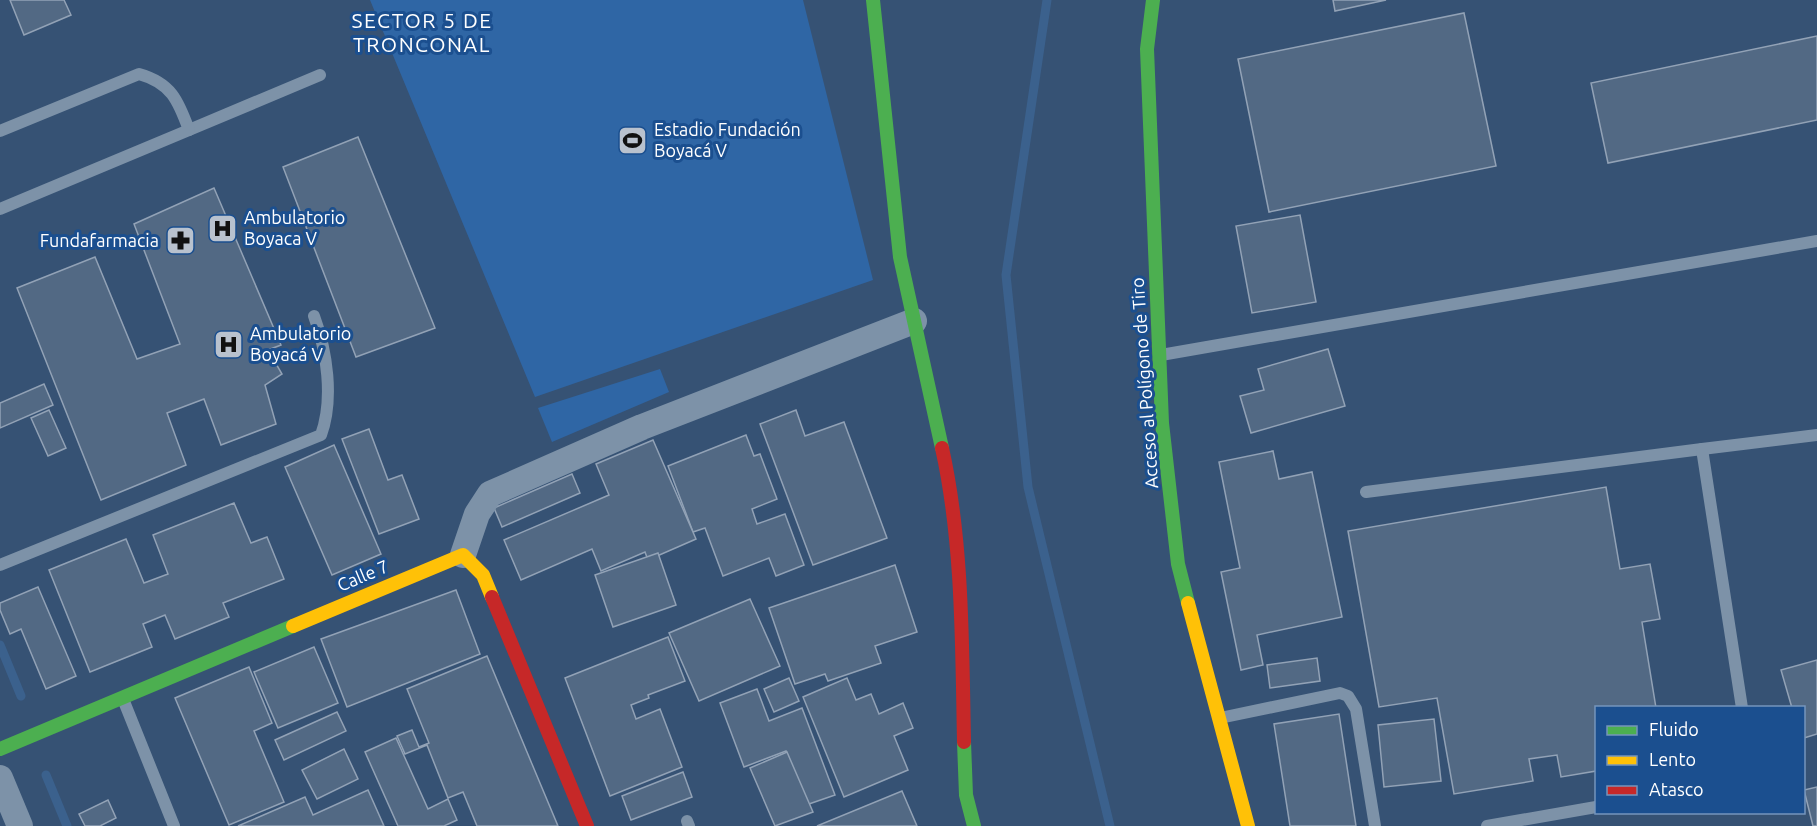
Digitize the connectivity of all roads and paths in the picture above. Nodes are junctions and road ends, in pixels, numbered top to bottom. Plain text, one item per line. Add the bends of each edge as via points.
1 (873, 0) edge
2 (1153, 0) edge
3 (320, 75) dead end
4 (189, 130) junction
5 (0, 131) edge
6 (0, 209) edge
7 (1817, 241) edge
8 (314, 316) dead end
9 (914, 321) junction
10 (1160, 355) junction
11 (1817, 435) edge
12 (1702, 448) junction
13 (1366, 492) dead end
14 (463, 555) junction
15 (0, 565) edge
16 (123, 698) junction
17 (1742, 706) edge
18 (1219, 718) junction
19 (0, 749) edge
20 (0, 778) edge
21 (1595, 807) edge
22 (20, 826) edge
23 (174, 826) edge
24 (587, 826) edge
25 (974, 826) edge
26 (1248, 826) edge
27 (1375, 826) edge
28 (1486, 826) edge

1 - 9 street via 900,257
2 - 10 street, Acceso al Polígono de Tiro via 1146,48
3 - 4 lane
4 - 5 lane via 177,98 155,79 139,74
4 - 6 lane
7 - 10 lane
8 - 15 lane via 324,343 327,417 321,435
9 - 14 street via 642,427 490,494 477,514
9 - 25 street via 951,483 961,627 966,795
10 - 18 street, Acceso al Polígono de Tiro via 1162,423 1178,564
11 - 12 lane
12 - 13 lane
12 - 17 lane
14 - 16 street, Calle 7
14 - 24 street via 483,575
16 - 19 street, Calle 7
16 - 23 lane
18 - 26 street, Acceso al Polígono de Tiro
18 - 27 lane via 1340,693 1348,696 1356,709
20 - 22 street
21 - 28 lane

